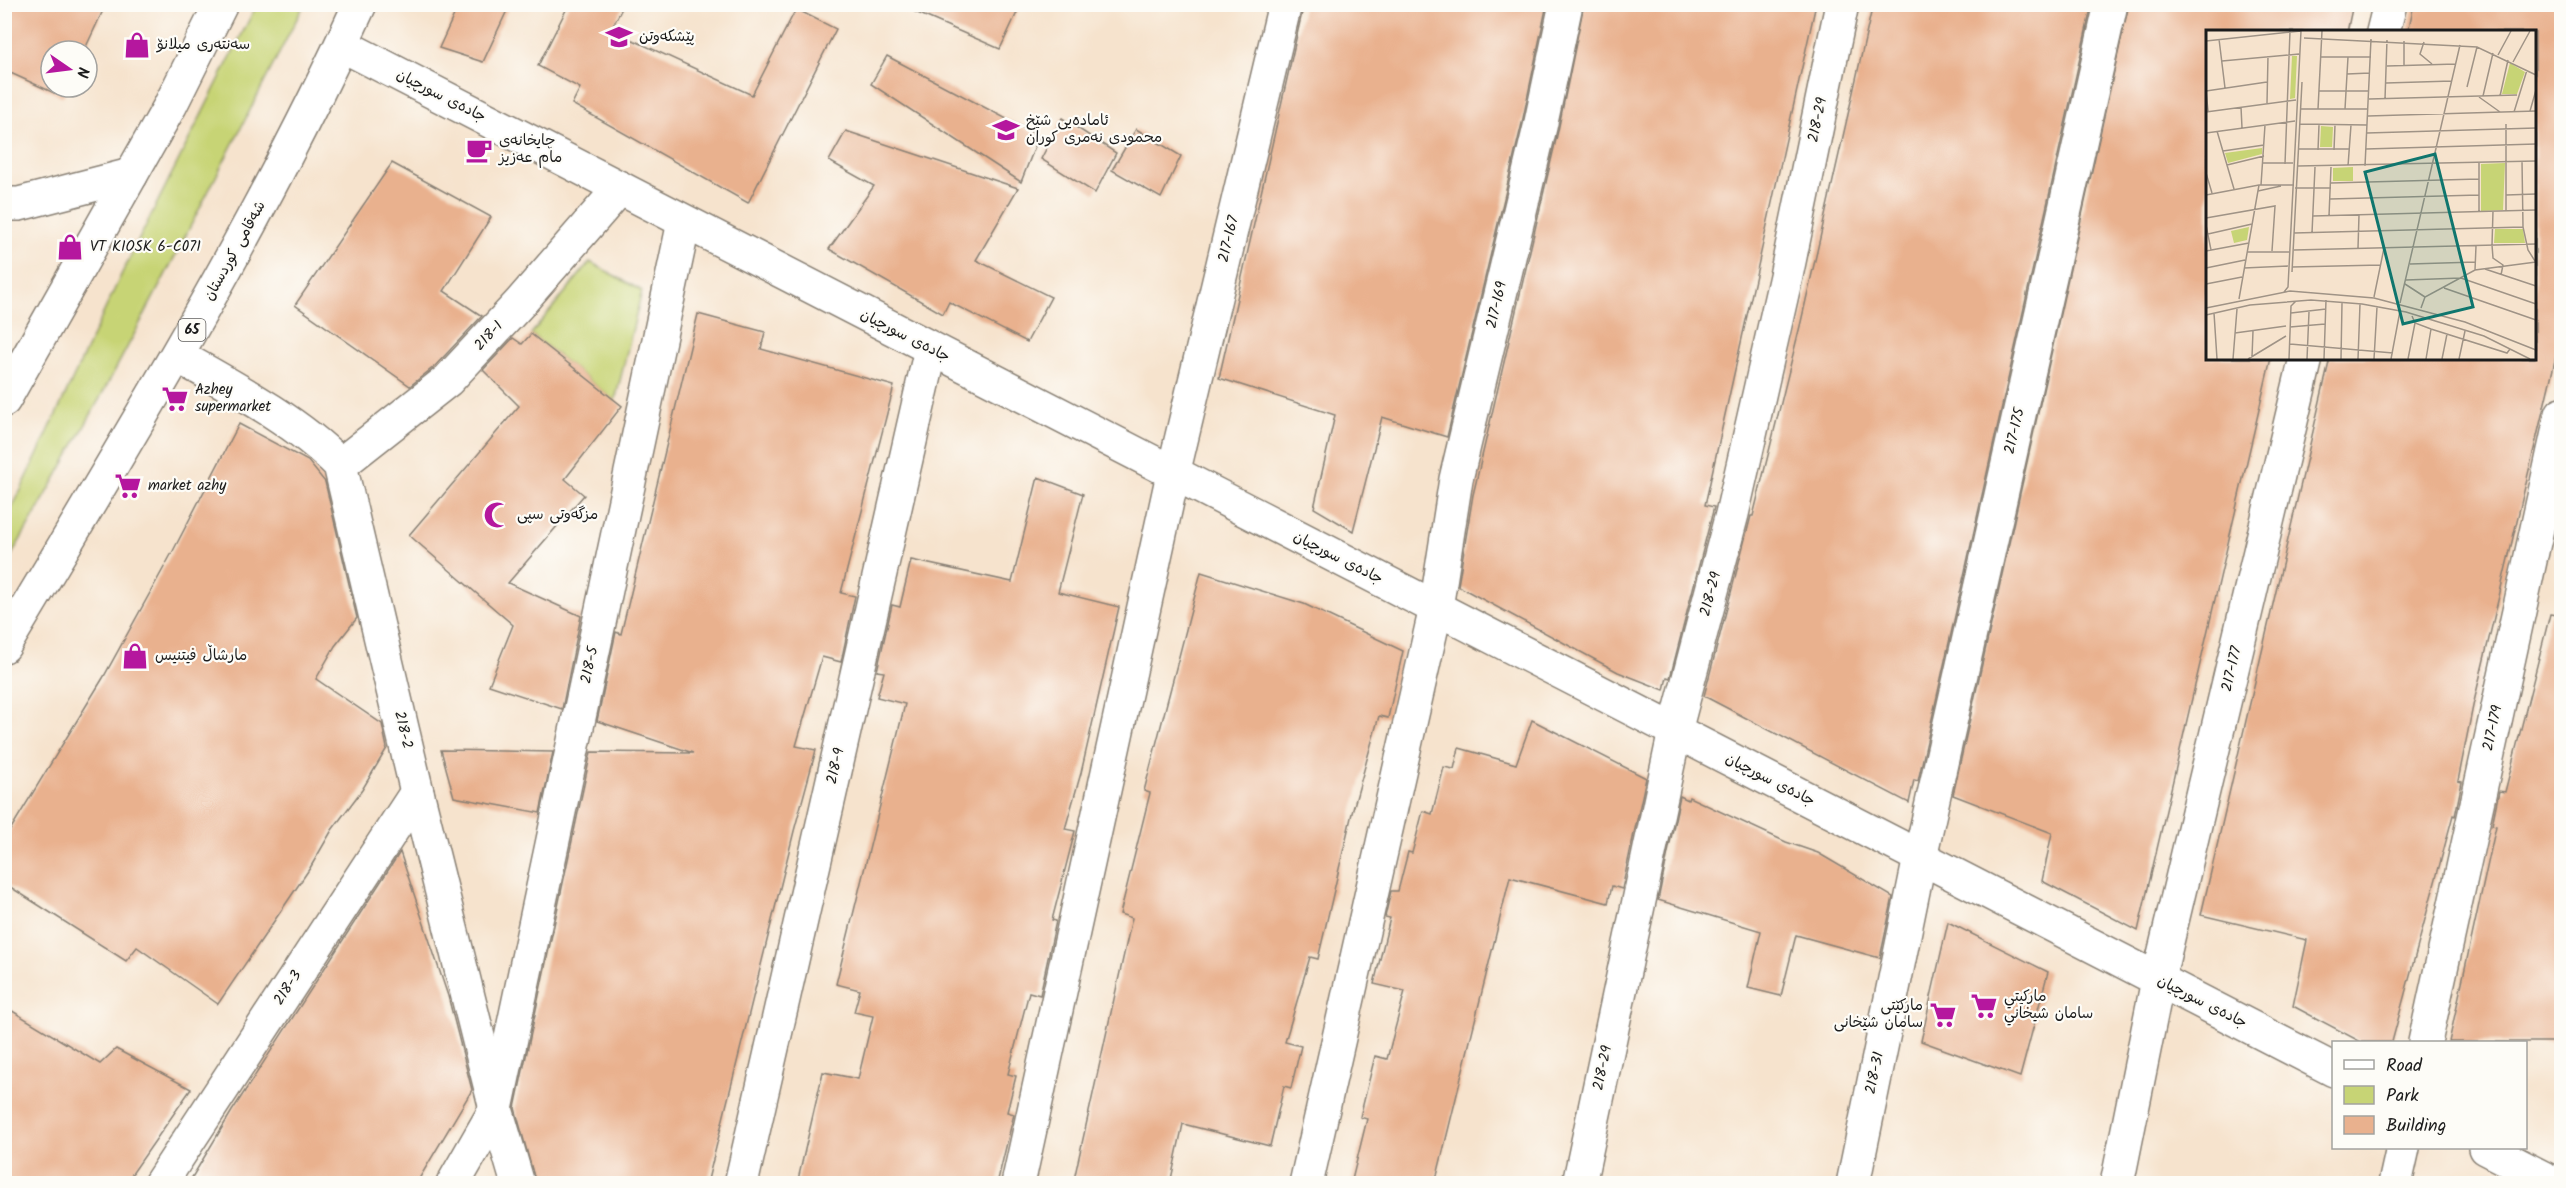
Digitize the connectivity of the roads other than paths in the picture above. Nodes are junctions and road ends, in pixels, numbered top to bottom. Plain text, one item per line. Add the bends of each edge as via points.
1 (220, 4) edge
2 (360, 4) edge
3 (1566, 4) edge
4 (1842, 4) edge
5 (2111, 4) edge
6 (2390, 4) edge
7 (1277, 8) edge
8 (2384, 30) edge
9 (342, 45) junction
10 (131, 175) junction
11 (620, 188) junction
12 (4, 204) edge
13 (684, 222) junction
14 (931, 349) junction
15 (178, 356) junction
16 (2306, 360) edge
17 (4, 400) edge
18 (2562, 414) edge
19 (340, 465) junction
20 (1173, 474) junction
21 (1436, 608) junction
22 (4, 646) edge
23 (1675, 731) junction
24 (417, 792) junction
25 (1920, 857) junction
26 (2158, 980) junction
27 (2426, 1041) edge
28 (2332, 1069) edge
29 (496, 1109) junction
30 (2403, 1149) edge
31 (2487, 1149) edge
32 (160, 1184) edge
33 (453, 1184) edge
34 (518, 1184) edge
35 (741, 1184) edge
36 (1018, 1184) edge
37 (1306, 1184) edge
38 (1579, 1184) edge
39 (1853, 1184) edge
40 (2117, 1184) edge
41 (2395, 1184) edge
42 (2555, 1184) edge

1 - 10 main road
2 - 9 main road, شەقامی کوردستان / 65
3 - 21 main road, 217-169 via 1456,479
4 - 23 main road, 218-29 via 1732,514
5 - 25 main road, 217-175
6 - 8 main road
7 - 20 main road, 217-167
9 - 11 main road, جادەی سورچیان
9 - 15 main road, شەقامی کوردستان / 65
10 - 12 main road via 19,204
10 - 17 main road
11 - 13 main road, جادەی سورچیان
11 - 19 main road, 218-1 via 448,380
13 - 14 main road, جادەی سورچیان
13 - 29 main road, 218-5
14 - 20 main road, جادەی سورچیان
14 - 35 main road, 218-9
15 - 19 main road via 227,383 321,446
15 - 22 main road, شەقامی کوردستان / 65
16 - 26 main road, 217-177
18 - 27 main road, 217-179
19 - 24 main road, 218-2
20 - 21 main road, جادەی سورچیان
20 - 36 main road, 217-167
21 - 23 main road, جادەی سورچیان
21 - 37 main road, 217-169
23 - 25 main road, جادەی سورچیان
23 - 38 main road, 218-29
24 - 29 main road, 218-2
24 - 32 main road, 218-3
25 - 26 main road, جادەی سورچیان
25 - 39 main road, 218-31
26 - 28 main road, جادەی سورچیان
26 - 40 main road, 217-177
29 - 33 main road
29 - 34 main road, 218-2
30 - 41 main road
31 - 42 main road

